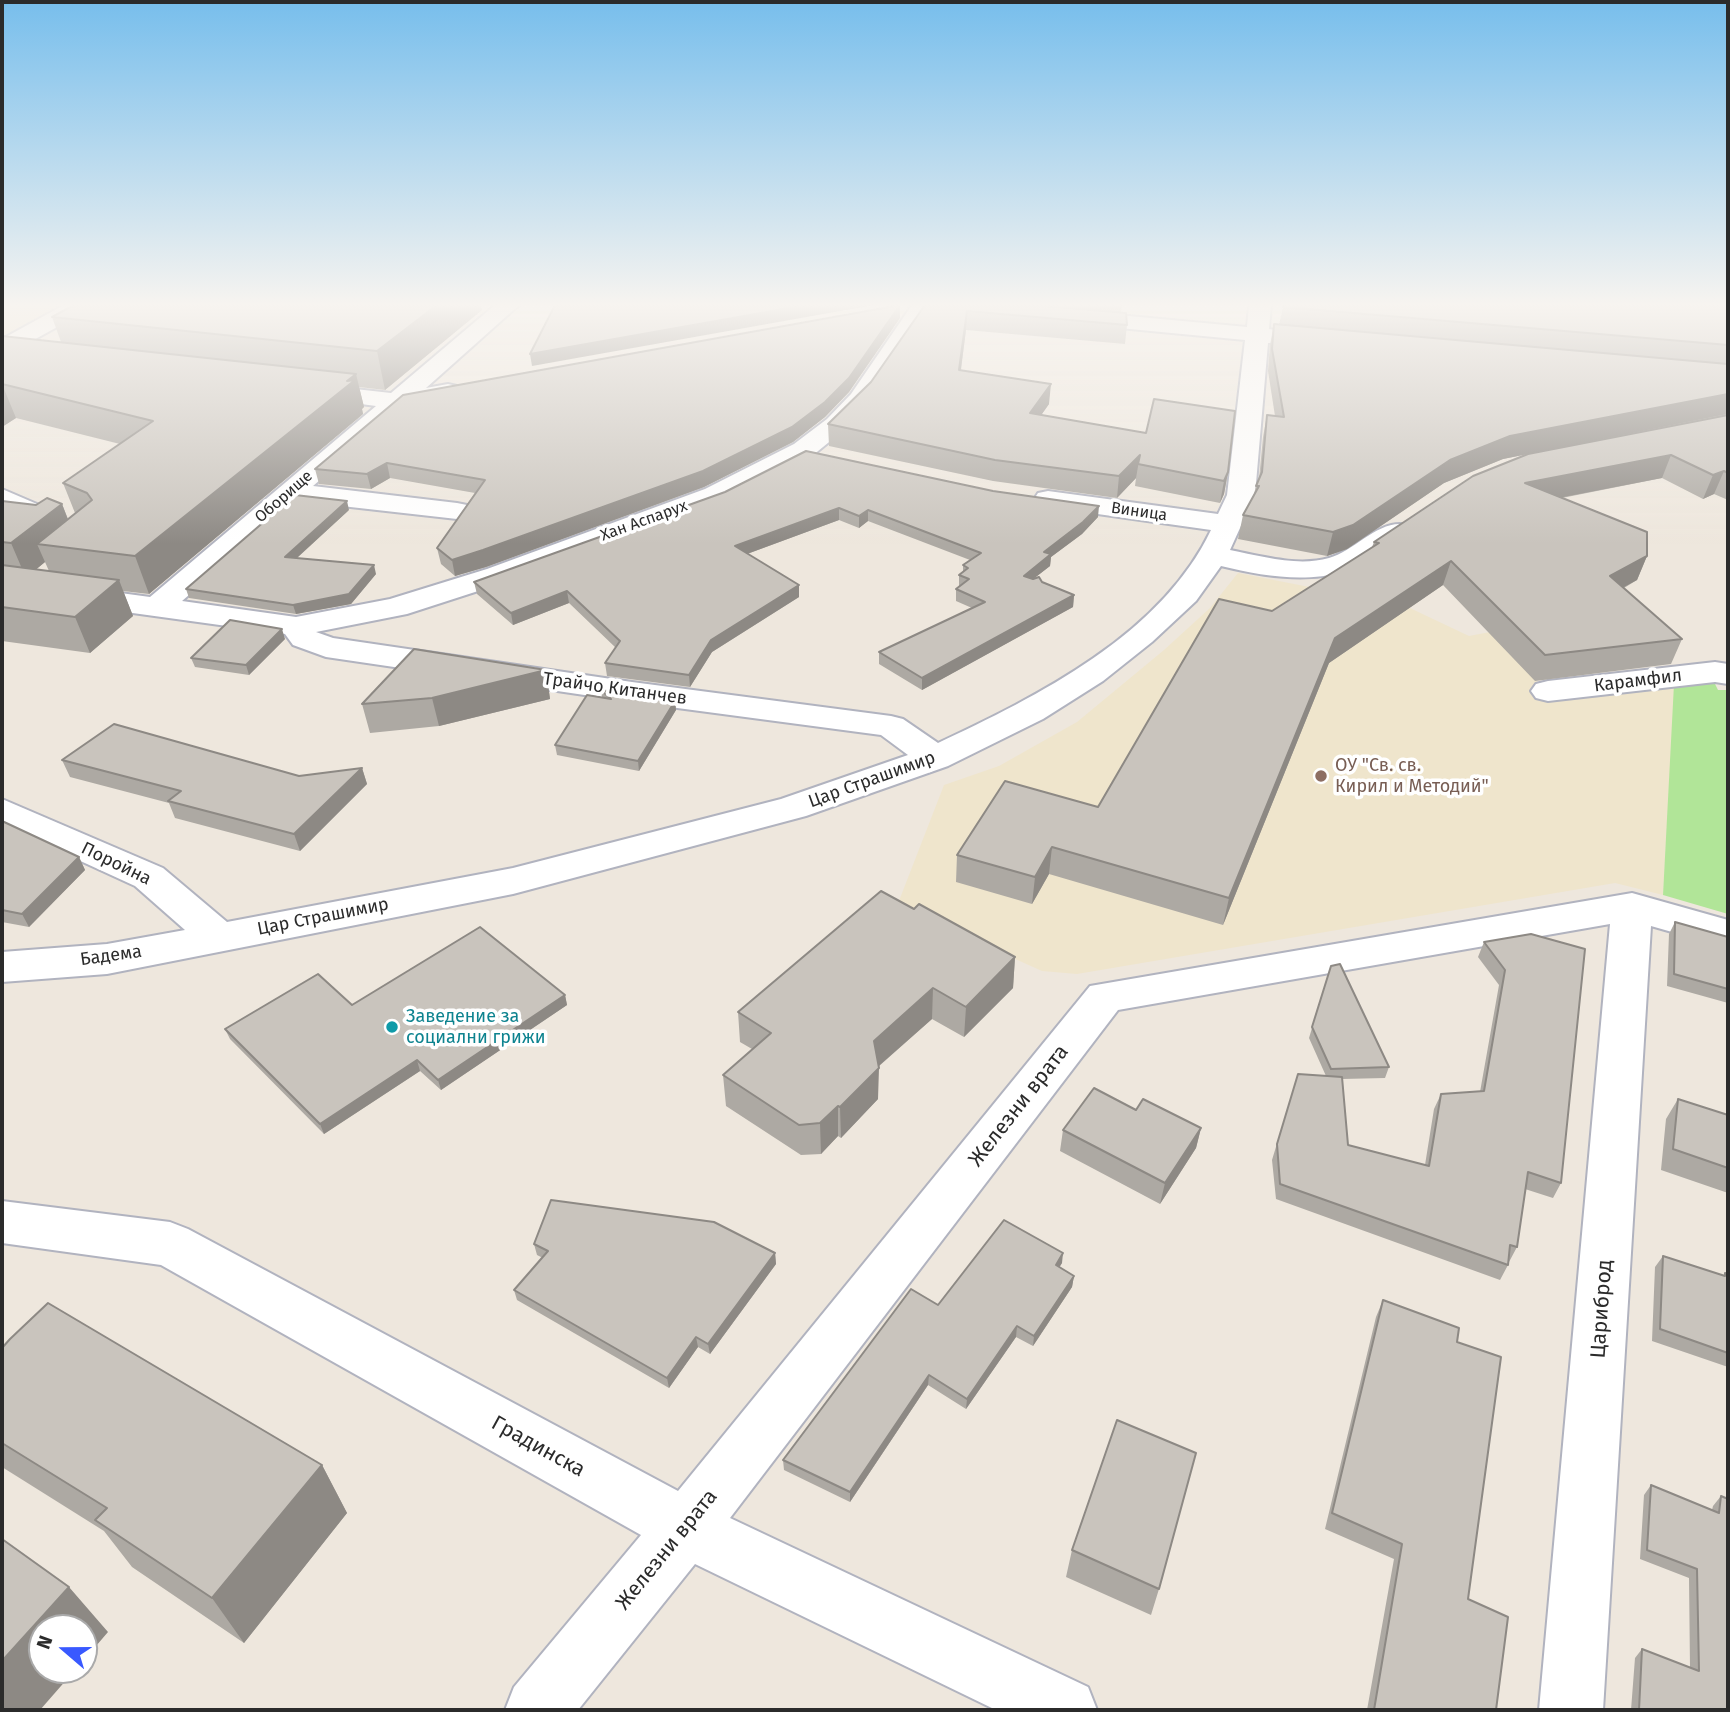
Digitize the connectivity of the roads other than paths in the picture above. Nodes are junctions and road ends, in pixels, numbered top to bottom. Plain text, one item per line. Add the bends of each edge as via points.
1 (414, 385) edge
2 (870, 385) edge
3 (1255, 385) edge
4 (471, 387) edge
5 (287, 388) edge
6 (395, 401) junction
7 (290, 492) junction
8 (2, 495) edge
9 (1021, 495) edge
10 (457, 511) dead end
11 (1422, 513) edge
12 (70, 526) edge
13 (1229, 542) junction
14 (25, 583) edge
15 (156, 608) junction
16 (296, 626) junction
17 (1728, 674) edge
18 (1548, 691) dead end
19 (935, 758) junction
20 (2, 811) edge
21 (1632, 907) junction
22 (1728, 934) edge
23 (219, 937) junction
24 (2, 967) edge
25 (2, 1222) edge
26 (686, 1528) junction
27 (537, 1710) edge
28 (1065, 1710) edge
29 (1571, 1710) edge

1 - 6 street, Оборище
2 - 16 street, Хан Аспарух via 816,453 498,575 396,607
3 - 13 street, Цар Страшимир via 1241,495
4 - 6 street
5 - 6 street
6 - 7 street, Оборище
7 - 10 street
7 - 15 street, Оборище
8 - 12 lane
9 - 13 street, Виница
11 - 13 street, Виница via 1358,557 1333,567 1296,570
13 - 19 street, Цар Страшимир via 1185,594 1091,674 1031,712
14 - 15 street, Трайчо Китанчев
15 - 16 street, Трайчо Китанчев
16 - 19 street, Трайчо Китанчев via 304,638 326,647 891,726
17 - 18 street, Карамфил
19 - 23 street, Цар Страшимир via 793,808 513,881
20 - 23 street, Поройна via 149,877
21 - 22 street, Железни врата
21 - 26 street, Железни врата via 1105,997
21 - 29 street, Цариброд
23 - 24 street, Бадема via 107,959
25 - 26 street, Градинска via 170,1244
26 - 27 street, Железни врата
26 - 28 street, Градинска

